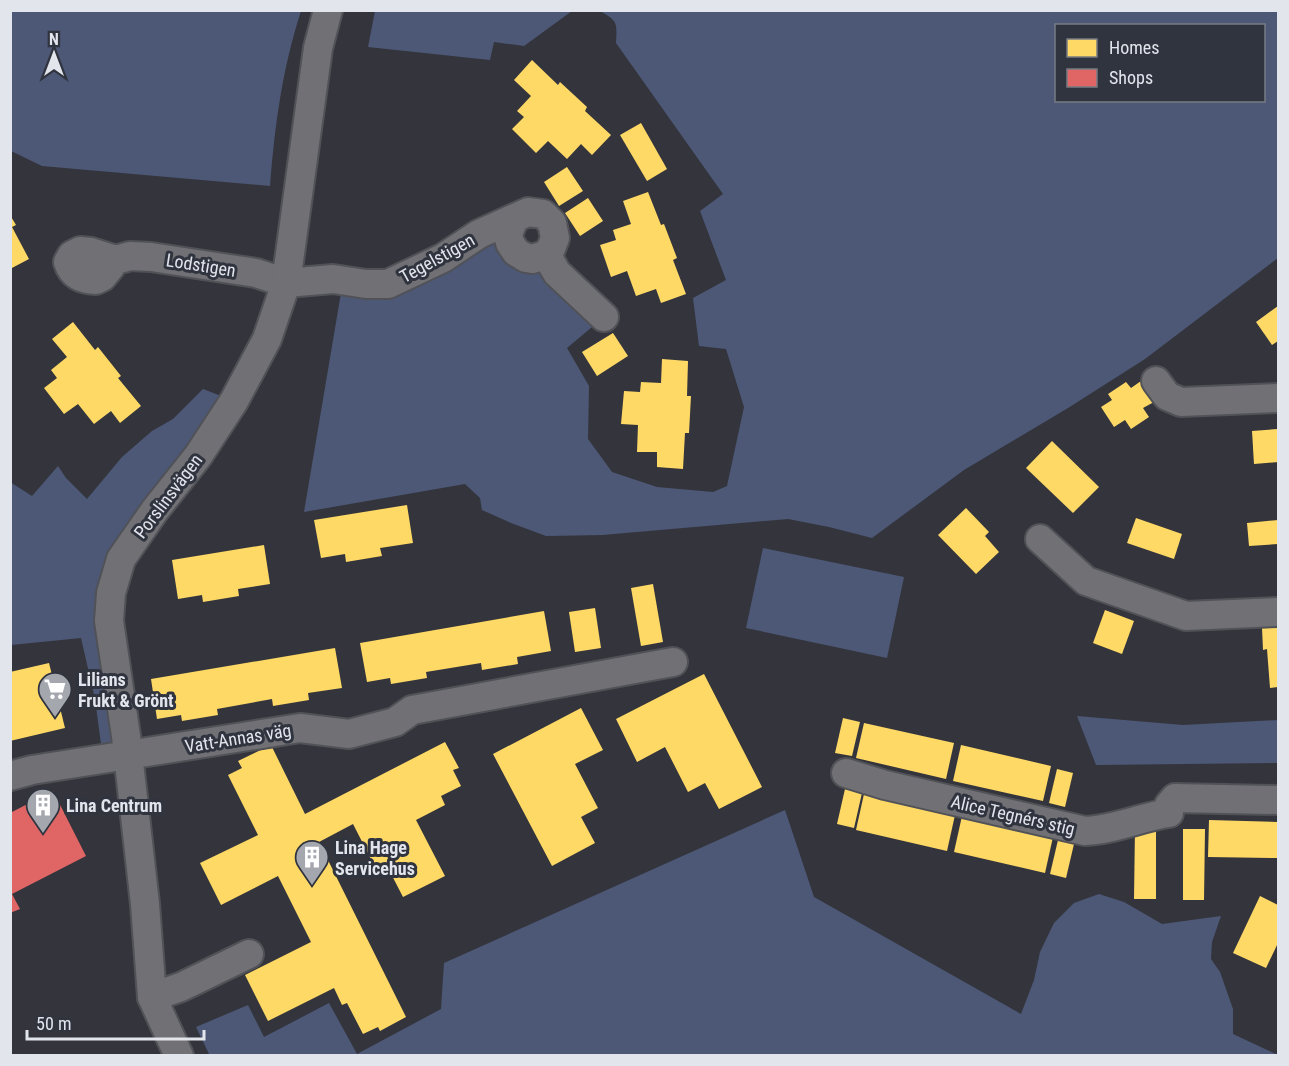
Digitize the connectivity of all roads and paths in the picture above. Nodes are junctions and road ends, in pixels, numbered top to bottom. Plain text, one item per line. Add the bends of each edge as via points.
1 (327, 10) edge
2 (116, 260) dead end
3 (286, 283) junction
4 (604, 317) dead end
5 (1156, 381) dead end
6 (1278, 399) edge
7 (1040, 539) dead end
8 (1278, 612) edge
9 (673, 662) dead end
10 (128, 755) junction
11 (846, 773) dead end
12 (10, 776) edge
13 (1278, 800) edge
14 (249, 954) dead end
15 (152, 998) junction
16 (179, 1056) edge

1 - 3 street, Porslinsvägen via 318,48
2 - 3 street, Lodstigen via 151,257 256,273
3 - 4 street, Tegelstigen via 333,279 388,284 443,258 478,234 514,219 508,238 516,252 532,259 546,254 557,273
3 - 10 street, Porslinsvägen via 267,339 234,401 121,559 108,621
5 - 6 street via 1167,396 1181,402
7 - 8 street via 1086,581 1186,616
9 - 10 street, Vatt-Annas väg via 412,710 395,722 349,734 300,728
10 - 12 street, Vatt-Annas väg
10 - 15 street, Porslinsvägen
11 - 13 street, Alice Tegnérs stig via 1085,831 1105,830 1169,813 1175,798
14 - 15 street
15 - 16 street, Porslinsvägen

